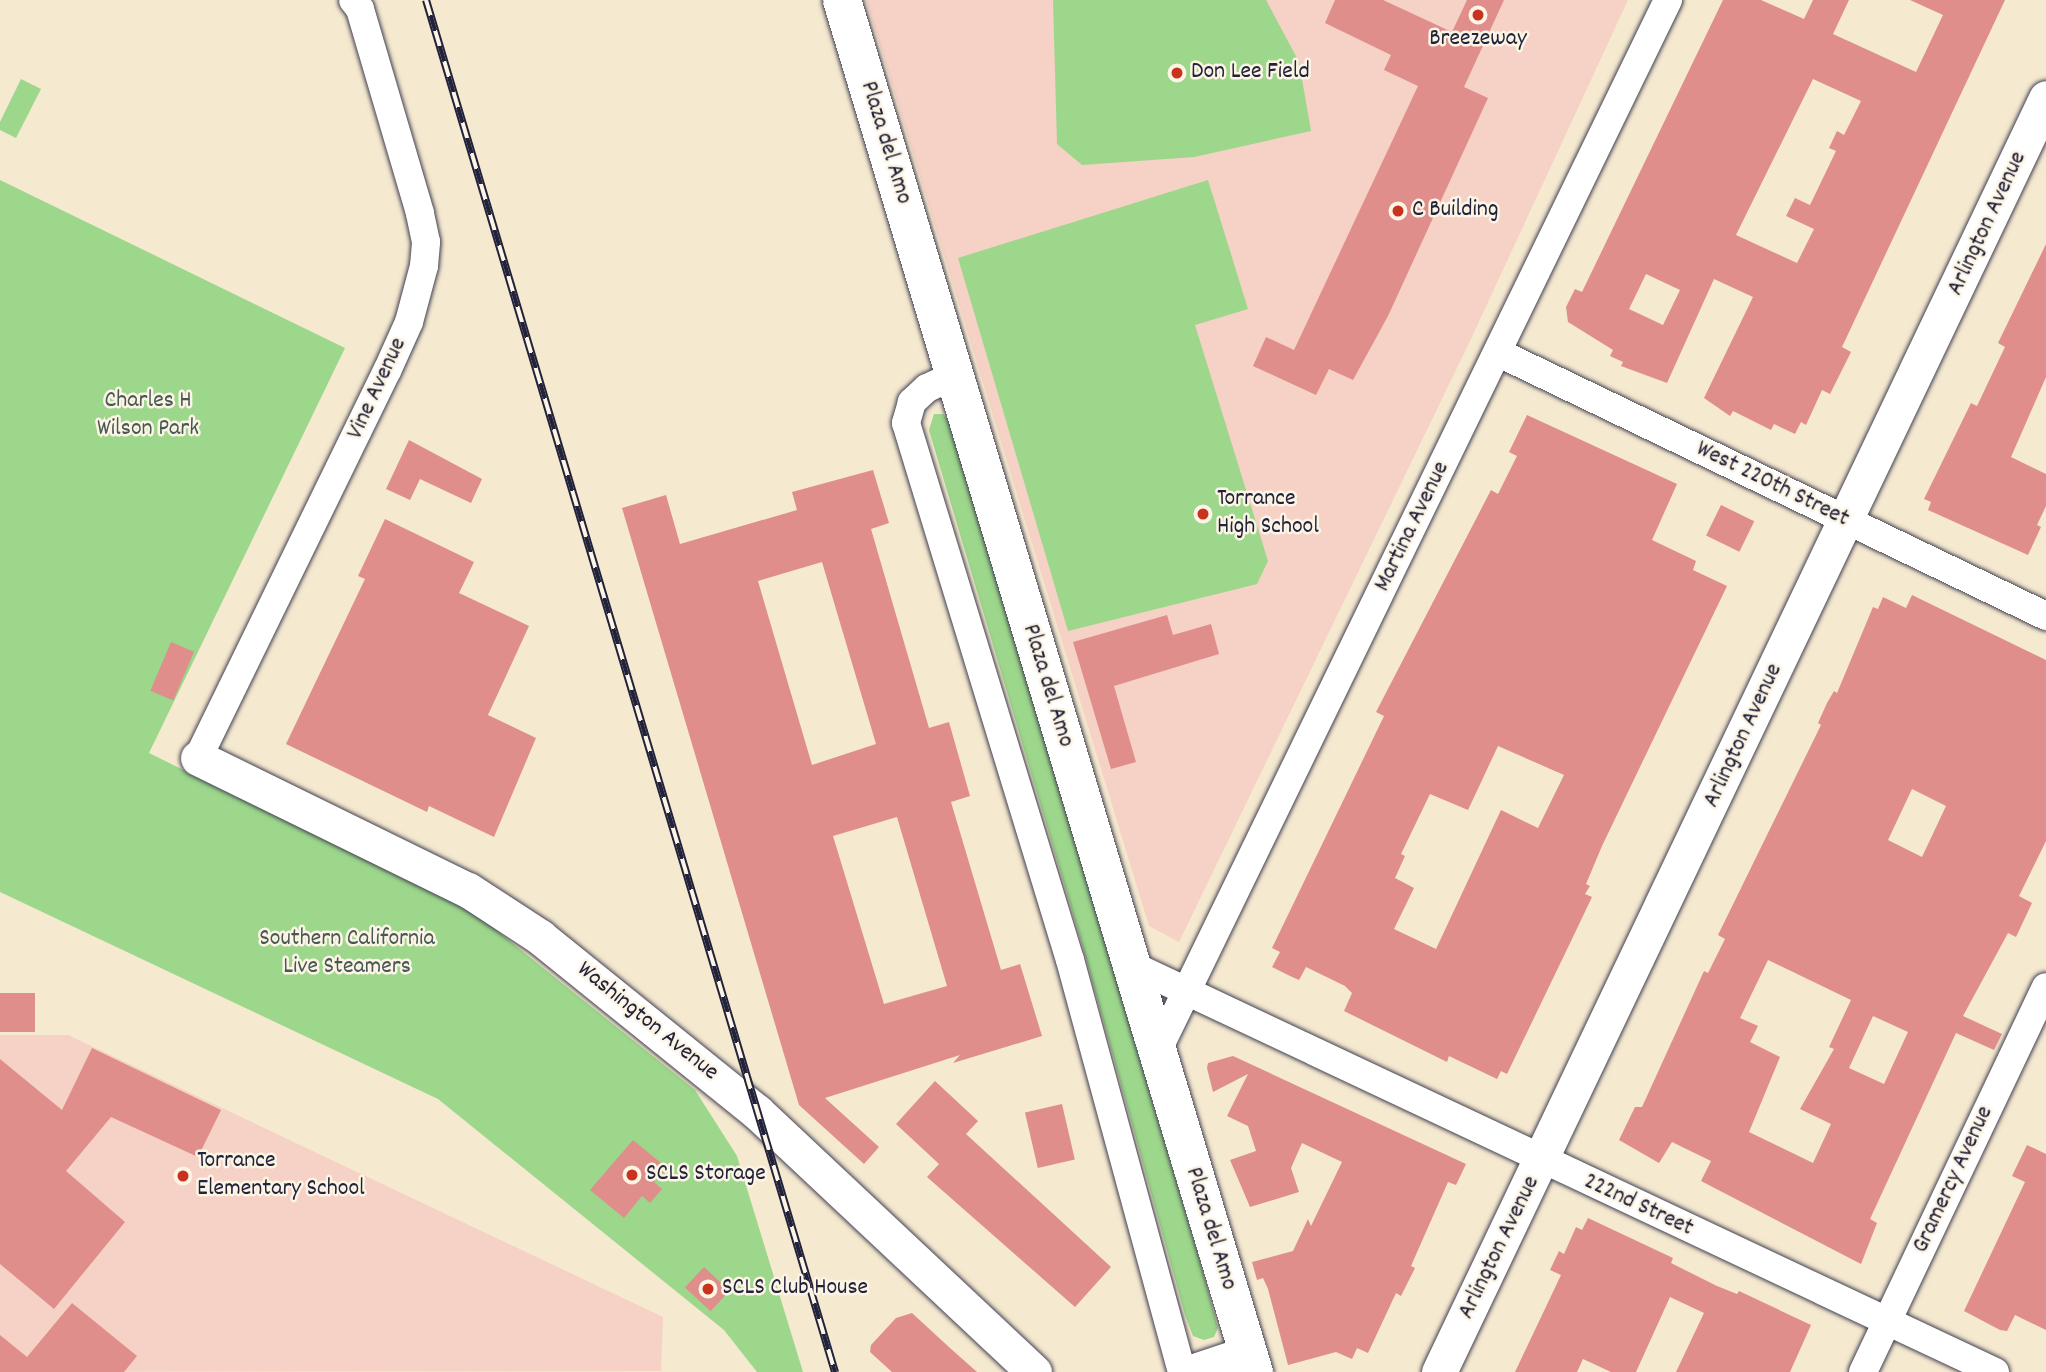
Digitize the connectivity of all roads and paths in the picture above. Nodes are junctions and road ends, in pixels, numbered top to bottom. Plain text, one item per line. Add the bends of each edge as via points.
1 (353, 0) edge
2 (842, 0) edge
3 (1668, 0) edge
4 (2046, 98) edge
5 (1499, 353) junction
6 (953, 376) junction
7 (1845, 521) junction
8 (2046, 616) edge
9 (198, 758) joint
10 (1130, 965) junction
11 (2046, 987) edge
12 (1184, 991) junction
13 (1156, 1054) junction
14 (1543, 1161) junction
15 (1887, 1322) junction
16 (1022, 1361) edge
17 (1251, 1362) edge
18 (1044, 1372) edge
19 (1182, 1372) edge
20 (1191, 1372) edge
21 (1439, 1372) edge
22 (1863, 1372) edge
23 (1995, 1372) edge

1 - 9 street, Vine Avenue via 360,9 420,212 426,242 424,266 409,322 387,371
2 - 6 main road, Plaza del Amo
3 - 5 street, Martina Avenue
4 - 7 street, Arlington Avenue
5 - 7 street, West 220th Street
5 - 12 street, Martina Avenue
6 - 10 main road, Plaza del Amo
6 - 19 street via 927,388 912,402 906,423 1070,960
7 - 8 street, West 220th Street
7 - 14 street, Arlington Avenue
9 - 16 street, Washington Avenue via 468,890 540,937 757,1112
10 - 12 street, 222nd Street
10 - 13 main road, Plaza del Amo
11 - 15 street, Gramercy Avenue
12 - 13 street, Martina Avenue
12 - 14 street, 222nd Street
13 - 17 main road, Plaza del Amo
14 - 15 street, 222nd Street
14 - 21 street, Arlington Avenue
15 - 22 street, Gramercy Avenue
15 - 23 street, 222nd Street
16 - 18 street, Washington Avenue
17 - 20 street

